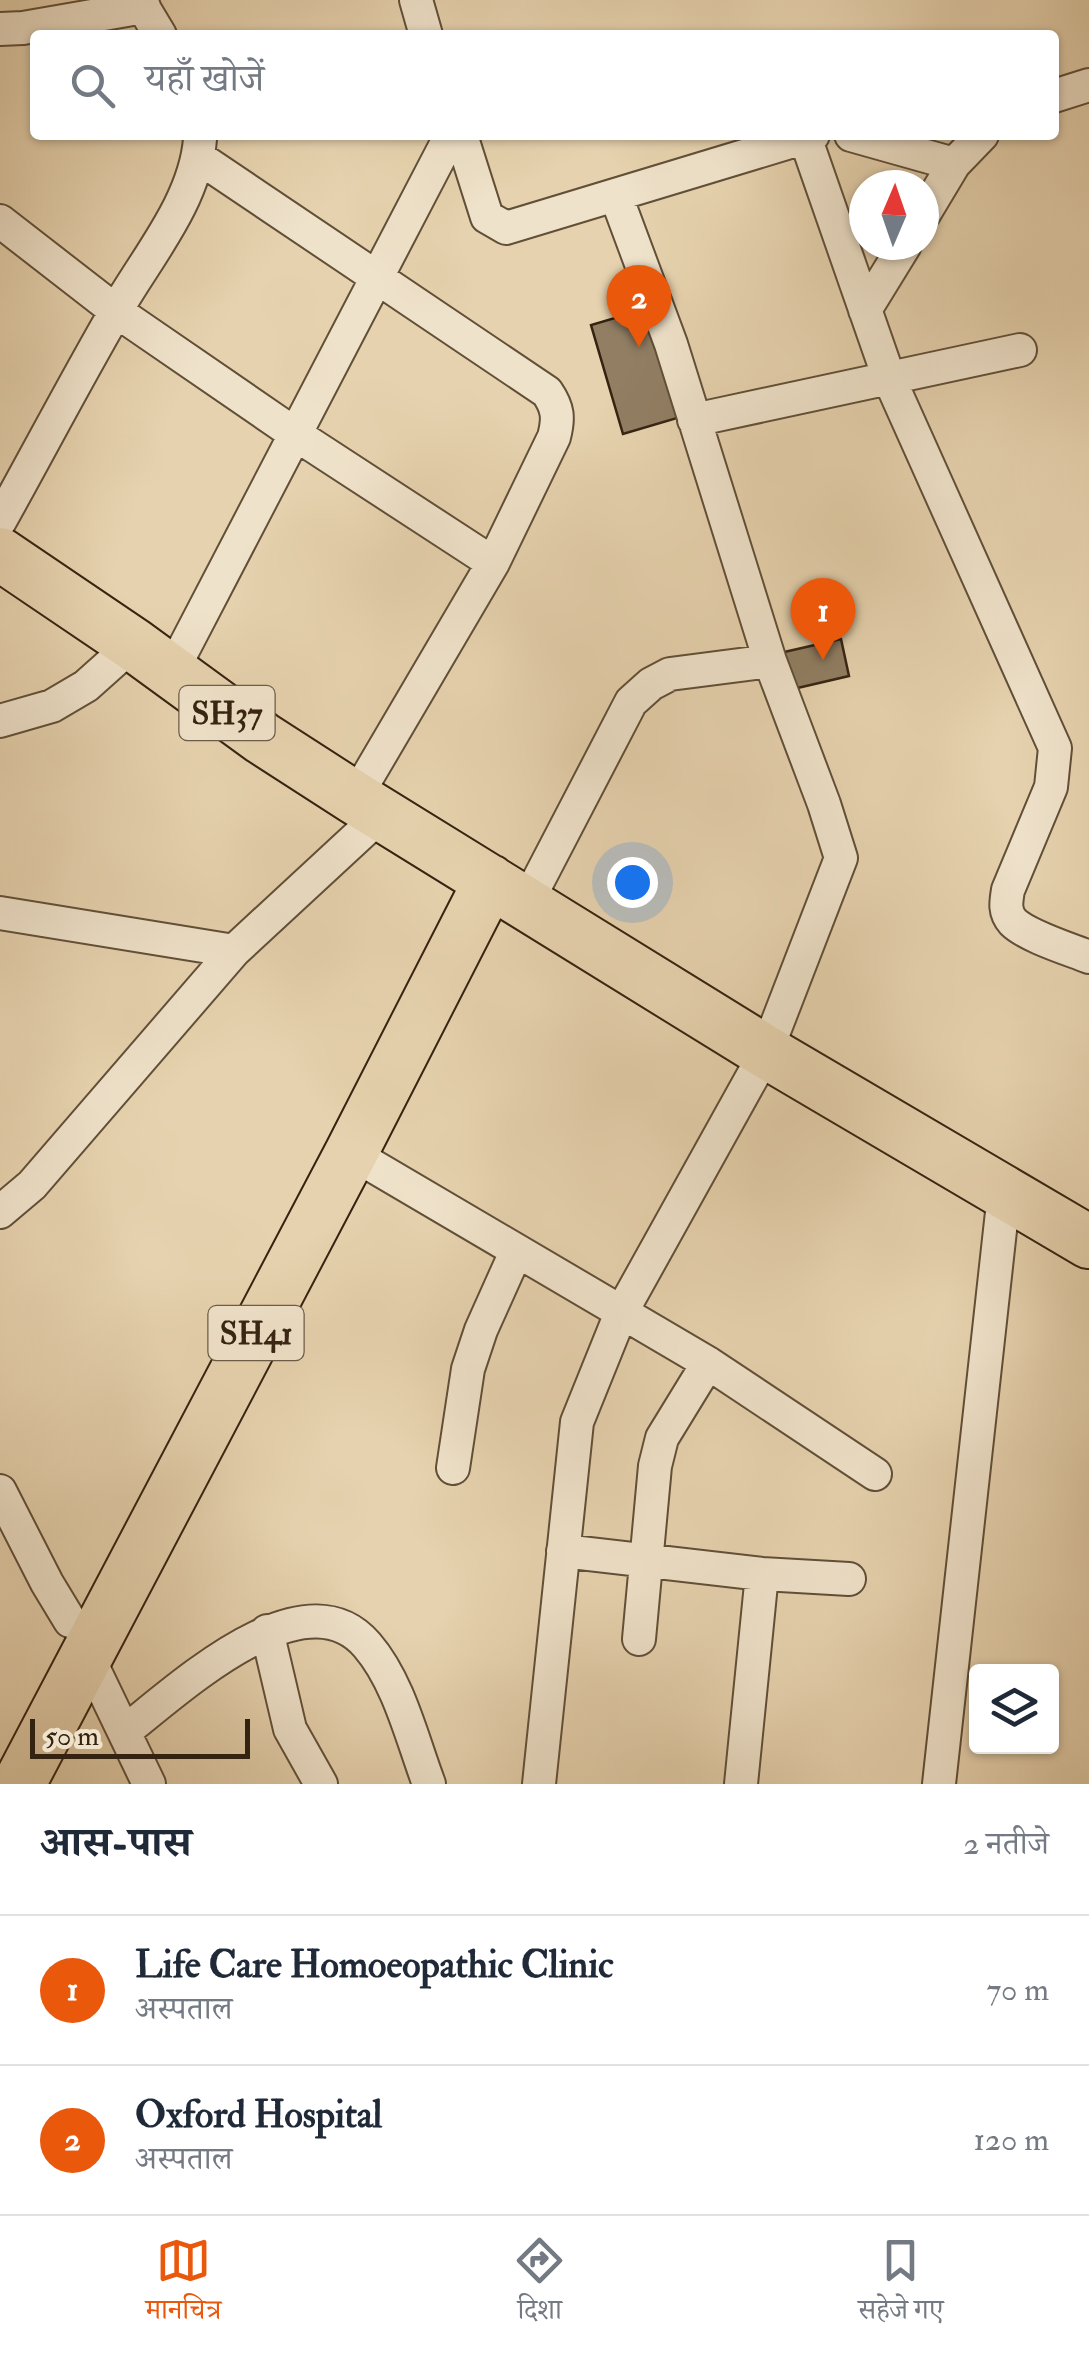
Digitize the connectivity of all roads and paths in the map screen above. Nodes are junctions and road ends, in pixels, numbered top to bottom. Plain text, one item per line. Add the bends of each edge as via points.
1 (416, 0) edge
2 (148, 14) edge
3 (0, 28) edge
4 (425, 30) edge
5 (1089, 86) edge
6 (1059, 95) edge
7 (448, 140) edge
8 (463, 140) edge
9 (796, 140) edge
10 (810, 140) edge
11 (868, 140) edge
12 (977, 140) edge
13 (199, 146) edge
14 (954, 164) junction
15 (939, 189) edge
16 (616, 196) junction
17 (0, 222) edge
18 (896, 260) edge
19 (379, 279) junction
20 (865, 310) junction
21 (116, 311) junction
22 (1020, 350) dead end
23 (889, 378) junction
24 (694, 420) junction
25 (295, 434) junction
26 (0, 521) edge
27 (0, 554) edge
28 (494, 564) junction
29 (152, 659) junction
30 (770, 660) junction
31 (0, 721) edge
32 (368, 806) junction
33 (492, 882) junction
34 (0, 913) edge
35 (234, 951) junction
36 (1089, 957) edge
37 (766, 1052) junction
38 (351, 1154) junction
39 (1004, 1194) junction
40 (0, 1212) edge
41 (1089, 1242) edge
42 (516, 1252) junction
43 (622, 1313) junction
44 (708, 1363) junction
45 (453, 1468) dead end
46 (875, 1474) dead end
47 (0, 1491) edge
48 (563, 1551) junction
49 (646, 1561) junction
50 (762, 1574) junction
51 (849, 1579) dead end
52 (266, 1630) junction
53 (78, 1638) junction
54 (639, 1639) dead end
55 (124, 1732) junction
56 (0, 1753) edge
57 (19, 1784) edge
58 (150, 1784) edge
59 (321, 1784) edge
60 (429, 1784) edge
61 (539, 1784) edge
62 (742, 1784) edge
63 (938, 1784) edge

1 - 4 street
2 - 3 street
5 - 6 street
7 - 19 street
8 - 16 street via 494,224 521,226
9 - 16 street
10 - 20 street
11 - 14 street
12 - 14 street
13 - 19 street
13 - 21 street via 188,190
14 - 15 street
16 - 24 street
17 - 21 street
18 - 20 street
19 - 25 street
19 - 28 street via 555,404 554,437
20 - 23 street
21 - 25 street
21 - 26 street
22 - 23 street
23 - 24 street
23 - 36 street via 1055,748 1051,786 1006,908 1024,929
24 - 30 street
25 - 28 street
25 - 29 street
27 - 29 main road, SH37
28 - 32 street
29 - 31 street via 52,706
29 - 32 main road, SH37
30 - 33 street via 670,674 651,684
30 - 37 street via 841,858
32 - 33 main road, SH37
32 - 35 street
33 - 37 main road
33 - 38 main road, SH41
33 - 53 main road, SH41 via 325,1138
34 - 35 street
35 - 40 street via 32,1185
37 - 39 main road
37 - 43 street
38 - 42 street
38 - 53 main road, SH41
39 - 41 main road
39 - 63 street
42 - 43 street
42 - 45 street via 468,1370
43 - 44 street
43 - 48 street via 577,1422
44 - 46 street
44 - 49 street via 662,1438
47 - 53 street
48 - 49 street
48 - 61 street
49 - 50 street
49 - 54 street
50 - 51 street
50 - 62 street
52 - 55 street
52 - 59 street via 290,1729
52 - 60 street via 310,1621 348,1630 367,1645 392,1688
53 - 55 street
53 - 56 main road, SH41
53 - 57 main road, SH41
55 - 58 street

